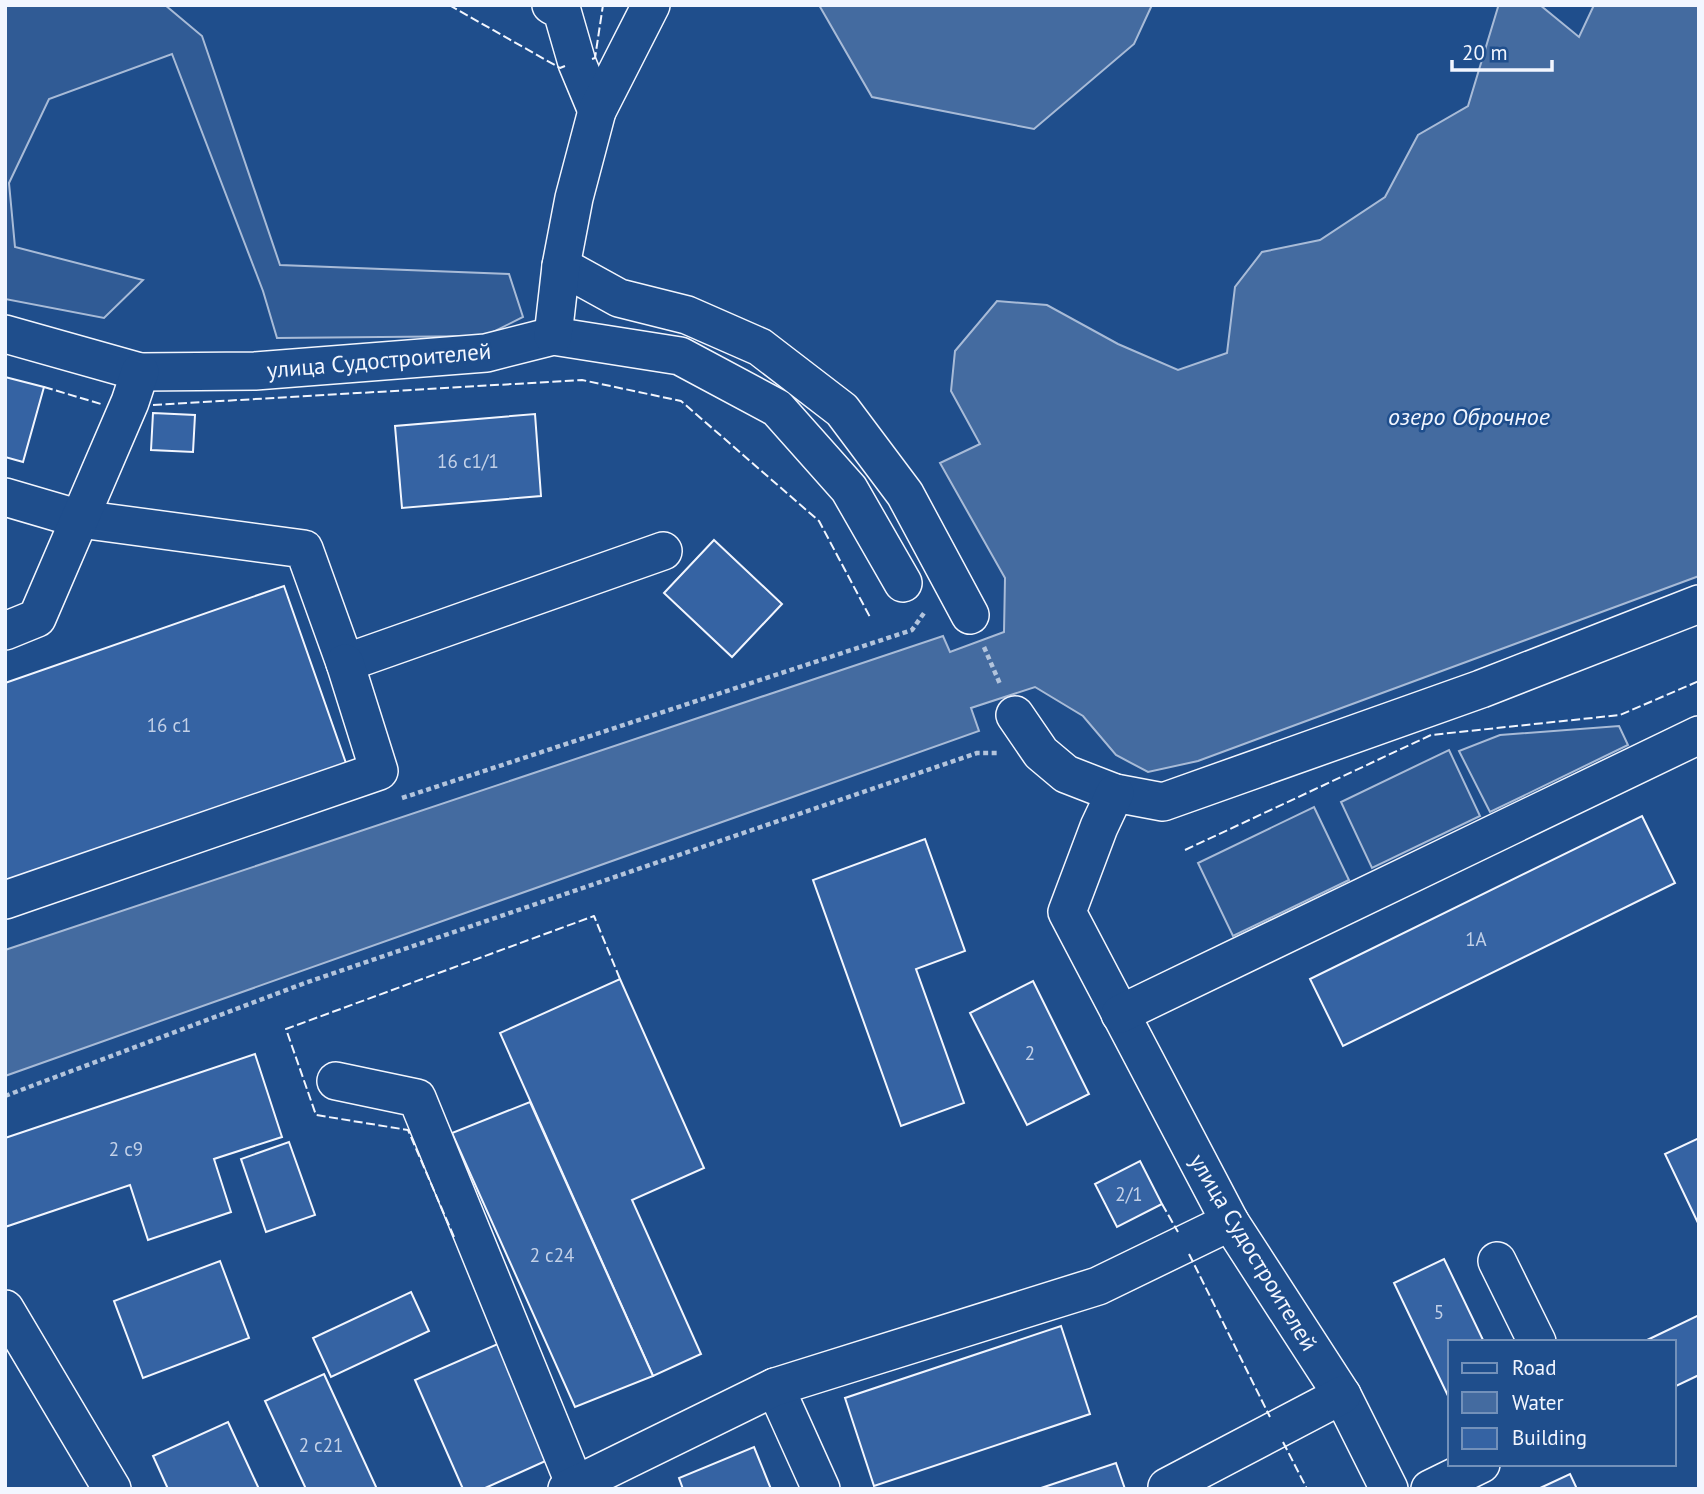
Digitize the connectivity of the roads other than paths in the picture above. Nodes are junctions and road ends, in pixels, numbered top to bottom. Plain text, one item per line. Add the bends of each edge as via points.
1 (551, 5) edge
2 (651, 5) edge
3 (597, 111) junction
4 (561, 266) junction
5 (5, 334) edge
6 (553, 336) junction
7 (140, 372) junction
8 (5, 498) edge
9 (80, 519) junction
10 (663, 551) dead end
11 (917, 593) road end
12 (1699, 604) edge
13 (975, 628) road end
14 (5, 631) edge
15 (345, 663) junction
16 (1009, 702) road end
17 (1699, 735) edge
18 (1115, 793) junction
19 (5, 900) edge
20 (1120, 1014) junction
21 (336, 1081) dead end
22 (1230, 1222) junction
23 (1497, 1261) dead end
24 (5, 1309) edge
25 (1536, 1340) edge
26 (775, 1387) junction
27 (1342, 1395) junction
28 (1477, 1466) edge
29 (571, 1487) edge
30 (112, 1489) edge
31 (821, 1489) edge
32 (1167, 1489) edge
33 (1390, 1489) edge
34 (1430, 1489) edge

1 - 3 street via 562,11
2 - 3 street
3 - 4 street via 573,198
4 - 6 street
4 - 13 street via 619,298 687,315 760,347 842,410 905,494
5 - 7 street, улица Судостроителей
6 - 7 street, улица Судостроителей via 486,353 255,371
6 - 11 street, улица Судостроителей via 680,356 777,408 849,489
7 - 9 street
8 - 9 street
9 - 14 street via 37,618
9 - 15 street via 304,549
10 - 15 street
12 - 18 street via 1481,689 1163,802
15 - 19 street via 379,771
16 - 18 street via 1041,752 1066,774
17 - 20 street
18 - 20 street, улица Судостроителей via 1068,912
20 - 22 street, улица Судостроителей
21 - 29 street via 417,1098
22 - 26 street via 1098,1286
22 - 27 street, улица Судостроителей
23 - 25 street
24 - 30 street
26 - 29 street
26 - 31 street
27 - 32 street
27 - 33 street, улица Судостроителей
28 - 34 street

